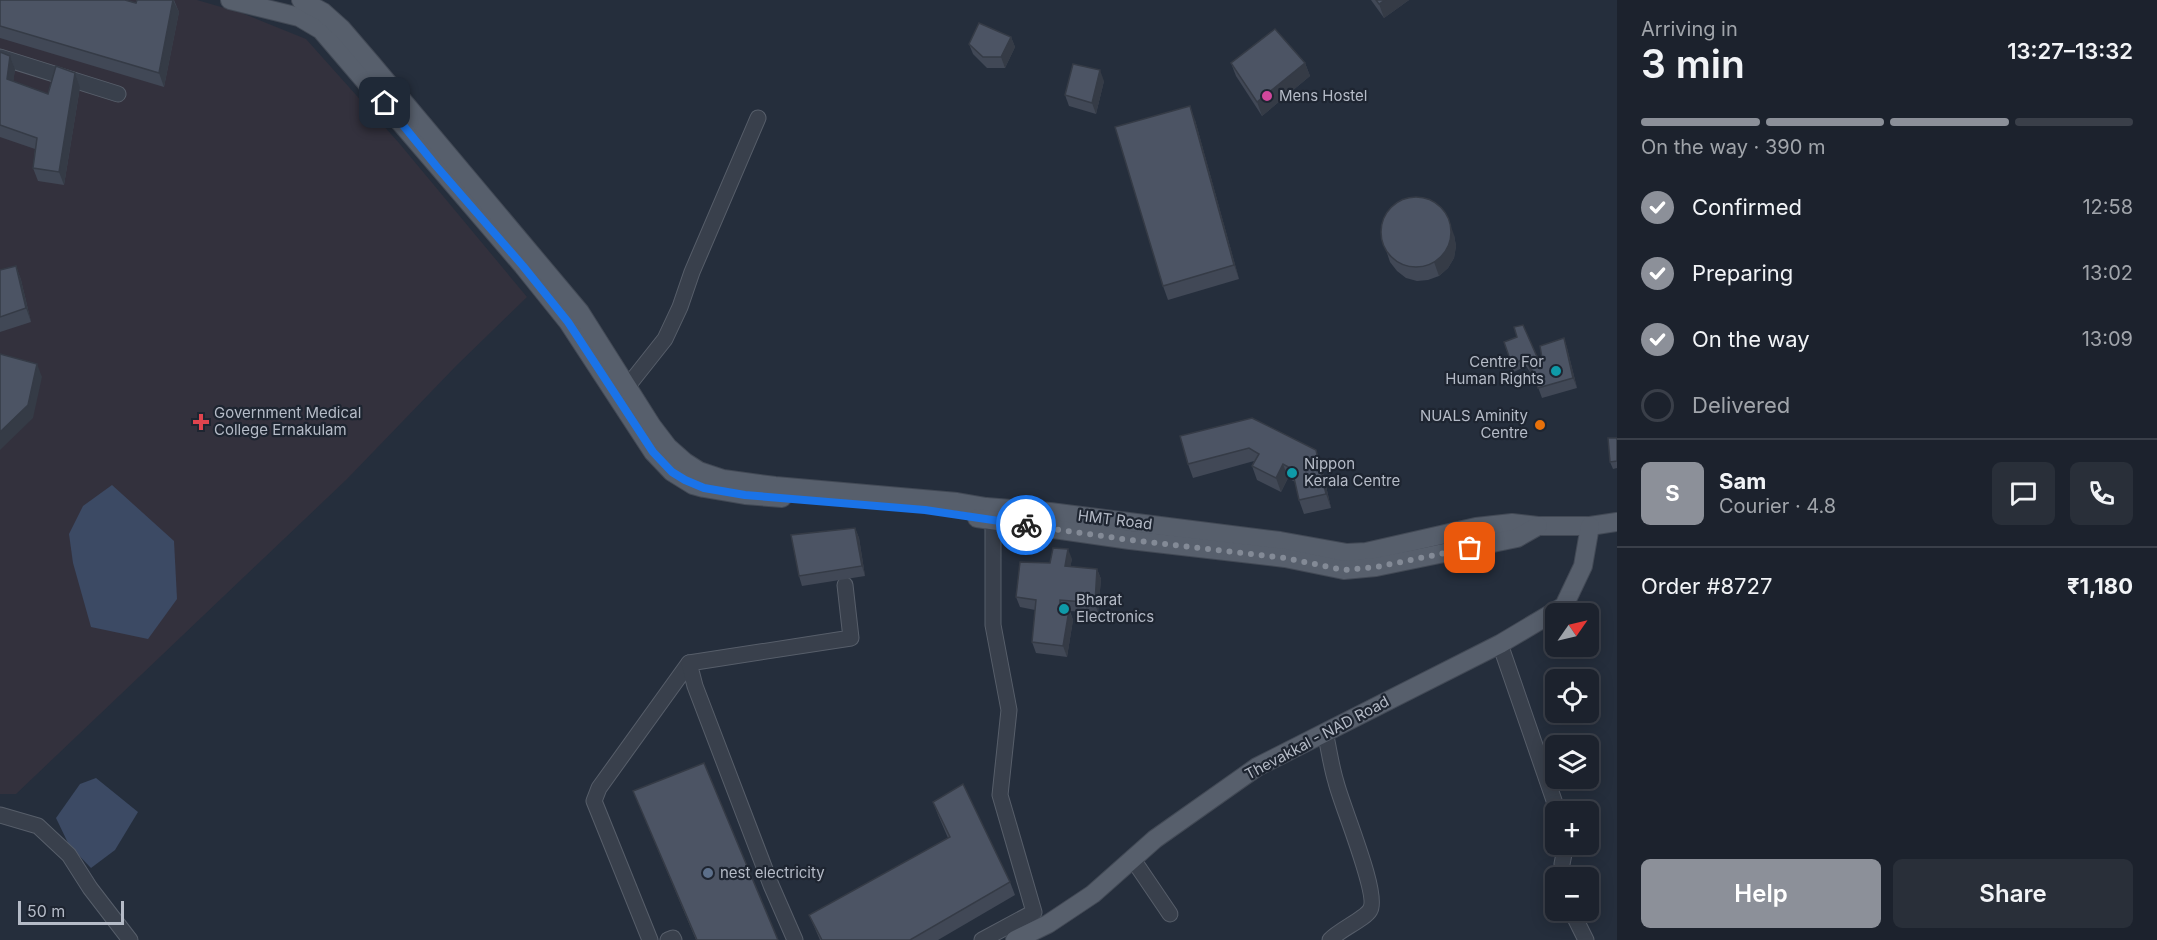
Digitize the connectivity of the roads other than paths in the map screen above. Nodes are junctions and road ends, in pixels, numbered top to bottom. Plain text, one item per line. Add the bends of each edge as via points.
1 (230, 0) edge
2 (301, 0) edge
3 (0, 57) edge
4 (118, 94) dead end
5 (758, 118) dead end
6 (627, 387) junction
7 (696, 478) junction
8 (993, 520) junction
9 (1617, 522) edge
10 (1538, 526) junction
11 (1590, 526) junction
12 (845, 585) dead end
13 (1500, 644) junction
14 (689, 663) junction
15 (1325, 732) junction
16 (1554, 801) edge
17 (0, 815) edge
18 (1132, 858) junction
19 (1170, 914) dead end
20 (1576, 921) edge
21 (1021, 939) edge
22 (130, 940) edge
23 (650, 940) edge
24 (668, 940) edge
25 (674, 940) edge
26 (795, 940) edge
27 (982, 940) edge
28 (1330, 940) edge
29 (1586, 940) edge

1 - 7 main road, HMT Road via 299,16 321,30 568,322 653,452 672,472
2 - 6 main road, HMT Road via 342,29 372,64 580,312
3 - 4 street
5 - 6 street via 665,339
6 - 7 main road, HMT Road via 652,426
7 - 8 main road, HMT Road via 745,495 925,510
7 - 10 main road, HMT Road via 1050,512 1347,553 1476,527
8 - 10 main road, HMT Road via 1285,558 1344,570 1516,538
8 - 27 street via 993,625 1009,710 1000,795 1034,912
9 - 11 main road, HMT Road
10 - 11 main road, HMT Road
11 - 13 main road, Thevakkal - NAD Road via 1583,566 1563,606
12 - 14 street via 851,638
13 - 15 main road, Thevakkal - NAD Road
13 - 16 street
14 - 23 street via 598,788 594,801
14 - 26 street
15 - 18 main road, Thevakkal - NAD Road via 1257,767
15 - 28 street via 1335,781 1373,900 1370,911
17 - 22 street via 38,826 69,855
18 - 19 street
18 - 21 main road, Thevakkal - NAD Road via 1093,894
20 - 29 street
24 - 25 street

